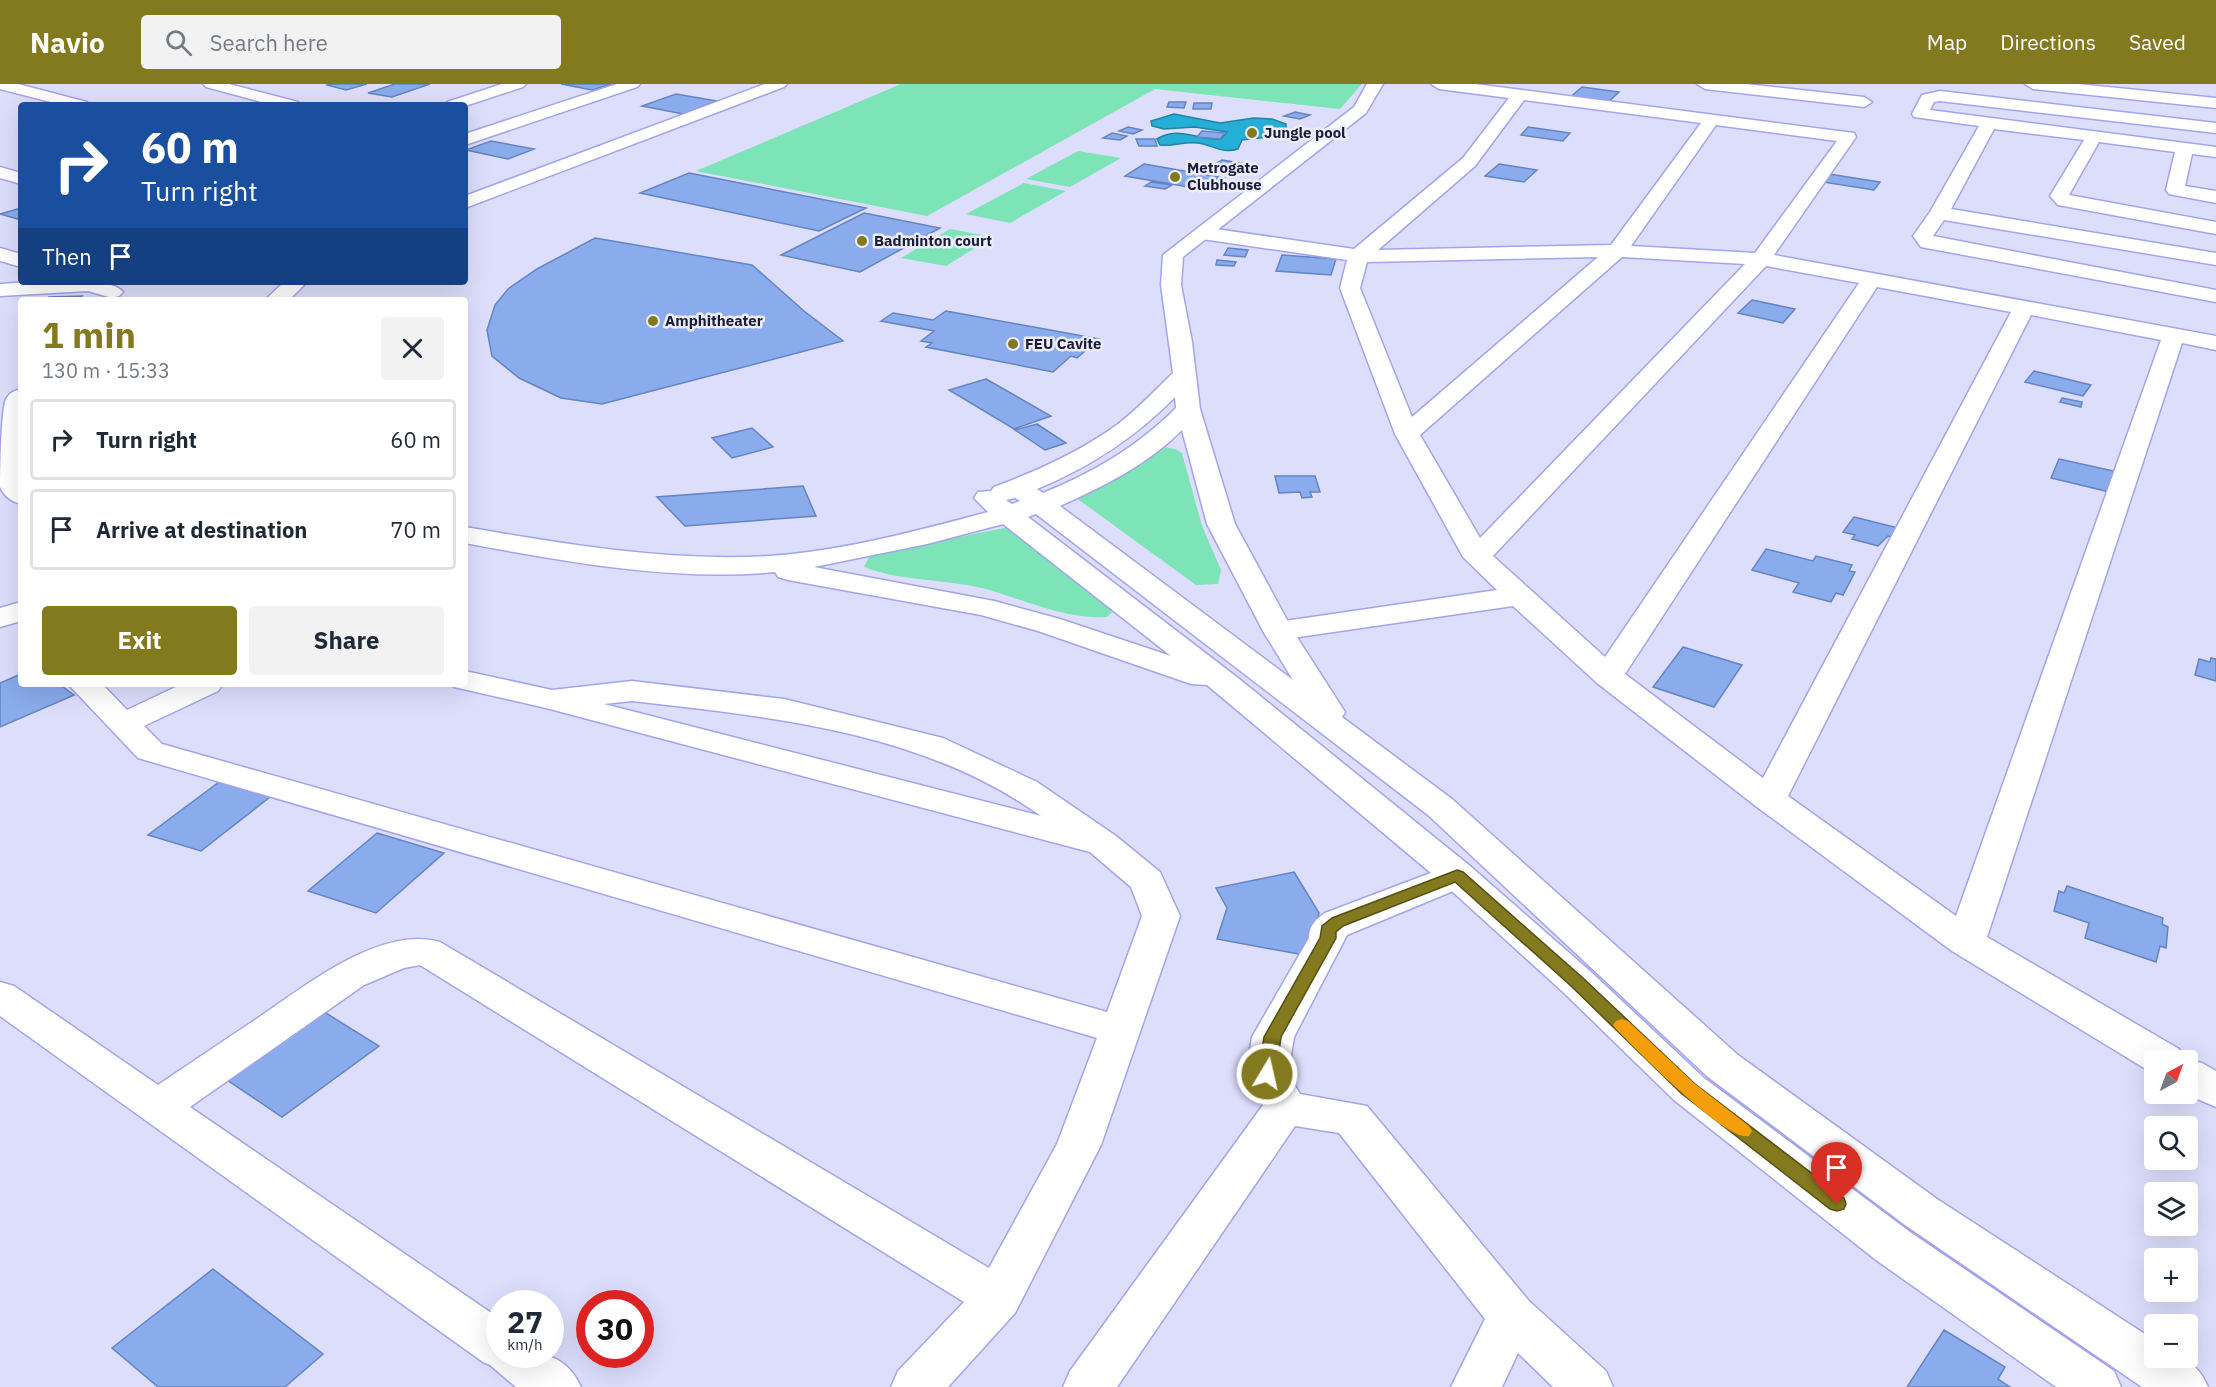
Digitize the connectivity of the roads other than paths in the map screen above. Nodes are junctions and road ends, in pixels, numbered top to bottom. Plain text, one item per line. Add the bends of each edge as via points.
1 (0, 84) edge
2 (211, 84) edge
3 (518, 84) edge
4 (632, 84) edge
5 (779, 84) edge
6 (1376, 84) edge
7 (1439, 84) edge
8 (1705, 84) edge
9 (1868, 84) edge
10 (2033, 84) edge
11 (464, 86) dead end
12 (494, 92) junction
13 (1519, 95) junction
14 (69, 102) edge
15 (280, 102) edge
16 (462, 102) edge
17 (1864, 102) junction
18 (2216, 103) edge
19 (1713, 119) junction
20 (1988, 125) junction
21 (2216, 128) edge
22 (1848, 137) junction
23 (2094, 137) junction
24 (468, 139) edge
25 (2185, 148) junction
26 (2216, 152) edge
27 (0, 172) edge
28 (18, 180) edge
29 (18, 182) edge
30 (0, 189) edge
31 (2216, 197) edge
32 (468, 201) edge
33 (1940, 213) junction
34 (2216, 228) edge
35 (1202, 232) junction
36 (1617, 251) junction
37 (0, 254) edge
38 (1358, 256) junction
39 (1761, 258) junction
40 (2216, 259) edge
41 (18, 260) edge
42 (1872, 279) junction
43 (294, 285) edge
44 (102, 288) edge
45 (0, 290) edge
46 (2216, 296) edge
47 (280, 297) edge
48 (2025, 306) junction
49 (2174, 335) junction
50 (2216, 343) edge
51 (1183, 376) junction
52 (18, 399) edge
53 (1188, 410) junction
54 (1407, 434) junction
55 (18, 492) edge
56 (1013, 501) junction
57 (468, 536) edge
58 (612, 555) junction
59 (1477, 557) junction
60 (753, 565) junction
61 (1519, 596) junction
62 (1278, 631) junction
63 (1608, 676) junction
64 (468, 681) edge
65 (1227, 685) junction
66 (87, 687) edge
67 (201, 687) edge
68 (552, 700) junction
69 (125, 723) junction
70 (1340, 729) junction
71 (1769, 799) junction
72 (1103, 844) junction
73 (1457, 875) junction
74 (1966, 942) junction
75 (0, 996) edge
76 (1119, 1030) junction
77 (2147, 1050) edge
78 (2198, 1081) edge
79 (2216, 1092) edge
80 (158, 1107) junction
81 (1286, 1108) junction
82 (998, 1298) junction
83 (1512, 1316) junction
84 (486, 1337) edge
85 (530, 1368) edge
86 (556, 1387) edge
87 (916, 1387) edge
88 (1088, 1387) edge
89 (1476, 1387) edge
90 (1588, 1387) edge
91 (2096, 1387) edge
92 (2183, 1387) edge

1 - 14 street
2 - 15 street
3 - 12 street
4 - 24 street
5 - 32 street
6 - 35 street via 1360,110
7 - 13 street
8 - 17 street
9 - 17 street
10 - 18 street
11 - 12 street
12 - 16 street
13 - 19 street
13 - 38 street via 1469,162
17 - 22 street
19 - 22 street
19 - 36 street
20 - 21 street via 1920,114 1928,98 1940,96
20 - 23 street
20 - 33 street
22 - 39 street
23 - 25 street
23 - 34 street via 2059,196 2066,201
25 - 26 street
25 - 31 street via 2175,190
27 - 28 street
29 - 30 street
33 - 40 street
33 - 46 street via 1923,236 1928,243
35 - 38 street
35 - 51 street via 1173,255 1171,285
36 - 38 street
36 - 39 street
36 - 54 street
37 - 41 street
38 - 54 street via 1350,288
39 - 42 street
39 - 59 street
42 - 48 street
42 - 63 street
43 - 47 street
44 - 45 street
48 - 49 street
48 - 71 street
49 - 50 street
49 - 74 street
51 - 53 street
51 - 56 street via 1127,428
52 - 55 street via 6,477
53 - 56 street via 1170,431 1110,471
53 - 62 street via 1221,524
54 - 59 street
56 - 58 street via 847,532
56 - 60 street via 951,530 847,552
56 - 65 street
56 - 70 street
57 - 58 street
58 - 60 street
59 - 61 street
60 - 65 street via 984,607
61 - 62 street
61 - 63 street
62 - 70 street
63 - 71 street
64 - 68 street
65 - 73 street
66 - 69 street
67 - 69 street
68 - 72 street
68 - 72 street via 644,692 784,709 932,745 1025,789
69 - 76 street via 150,751
70 - 92 street via 1440,807 1723,1066 1921,1212
71 - 74 street
72 - 76 street via 1147,881 1161,916
73 - 81 street via 1338,922 1328,930 1328,938 1273,1037 1267,1074
73 - 91 street via 1689,1089 1893,1246
74 - 77 street
75 - 80 street
76 - 82 street via 1079,1145
78 - 79 street
80 - 82 street via 350,975 397,955 426,951
80 - 84 street
81 - 83 street via 1352,1118
81 - 88 street
82 - 87 street
83 - 89 street
83 - 90 street
85 - 86 street

